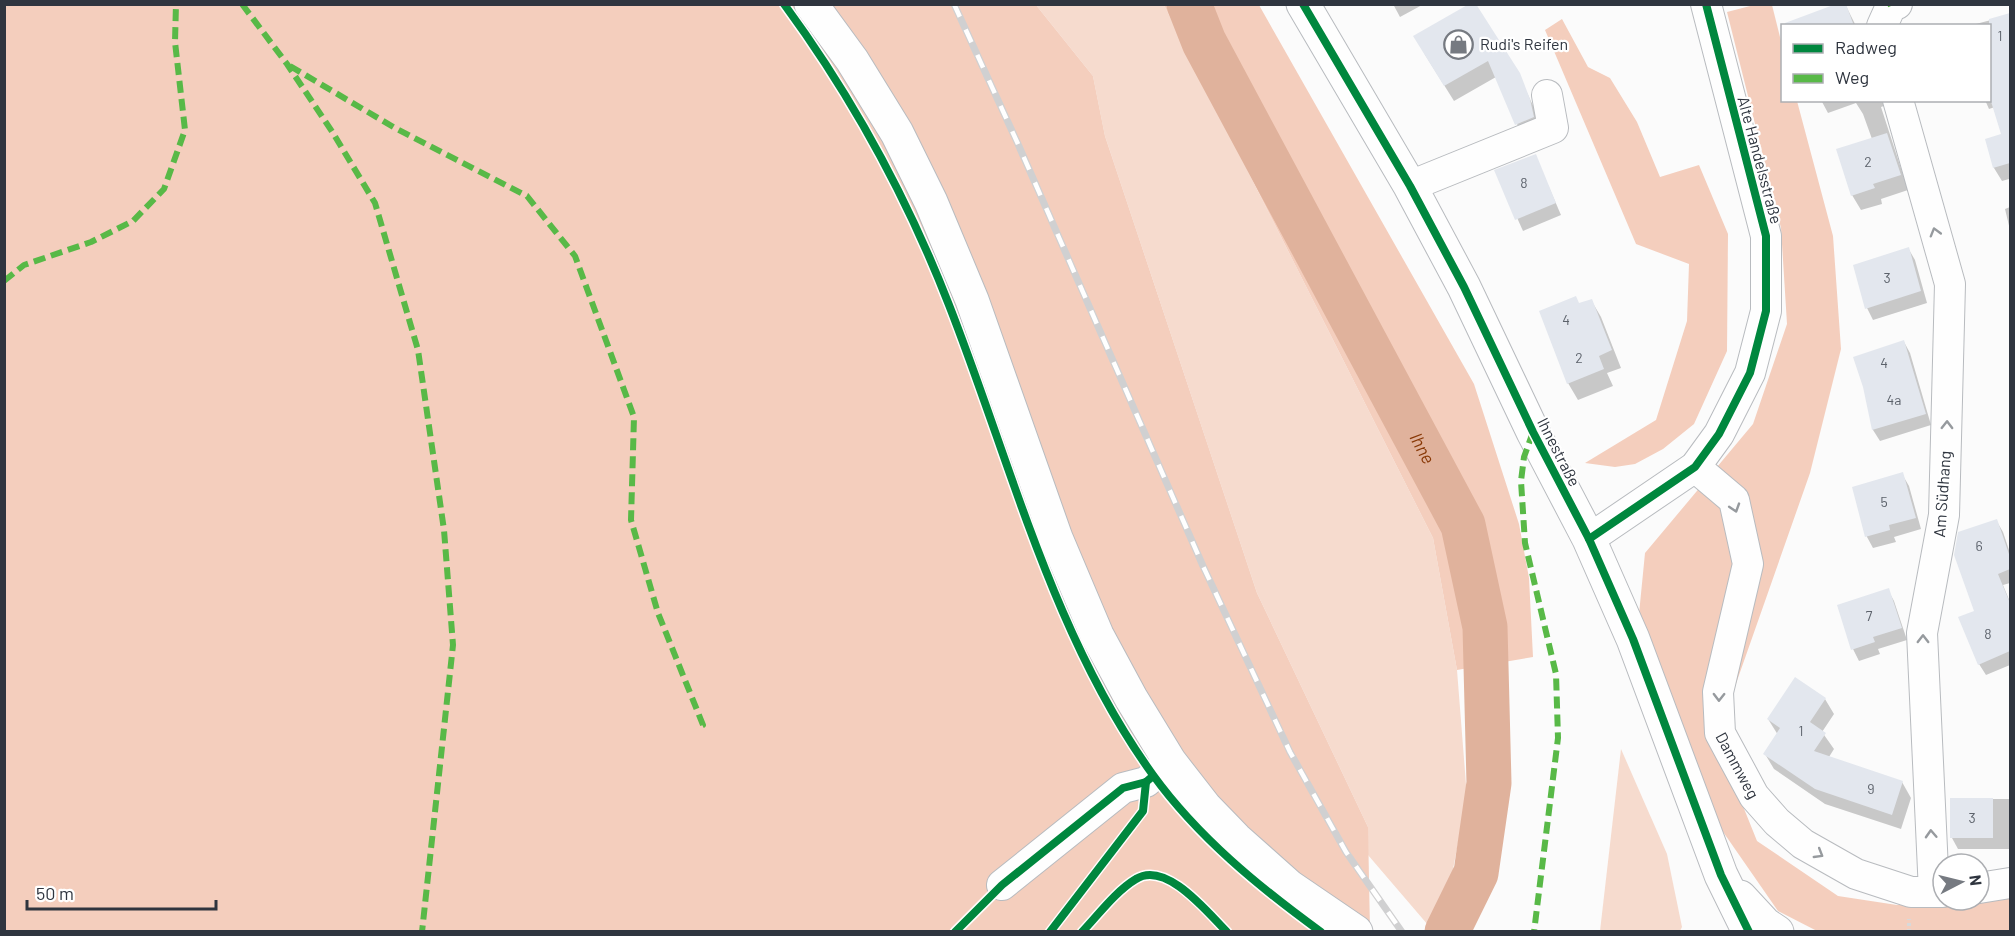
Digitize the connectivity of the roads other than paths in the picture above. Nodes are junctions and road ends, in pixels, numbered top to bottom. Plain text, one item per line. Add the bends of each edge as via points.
1 (811, 4) edge
2 (1706, 4) edge
3 (1897, 4) edge
4 (1314, 12) edge
5 (1883, 24) edge
6 (1547, 95) dead end
7 (1899, 102) edge
8 (1410, 186) junction
9 (1695, 467) junction
10 (1589, 539) junction
11 (1170, 762) junction
12 (1936, 852) edge
13 (1720, 875) junction
14 (2010, 883) edge
15 (1002, 885) dead end
16 (1991, 886) edge
17 (1931, 892) edge
18 (1356, 932) edge
19 (1749, 932) edge
20 (1777, 932) edge

1 - 11 main road via 852,60 897,133 931,202 972,300 1056,538 1097,635
2 - 9 street, Alte Handelsstraße via 1766,236 1766,311 1750,373 1719,434
3 - 5 street via 1891,6
4 - 8 main road, Ihnestraße
6 - 8 street via 1552,128
12 -> 7 street, Am Südhang via 1922,633 1944,515 1950,284
8 - 10 main road, Ihnestraße
9 - 10 street, Alte Handelsstraße
9 -> 17 street, Dammweg via 1734,500 1748,564 1718,692 1720,733 1754,796 1803,844 1856,874 1911,892
10 - 13 main road, Ihnestraße via 1633,639
11 - 15 street via 1146,783 1123,788
11 - 18 main road via 1236,839 1290,887
13 - 19 main road, Ihnestraße
13 - 20 main road
14 - 16 street

